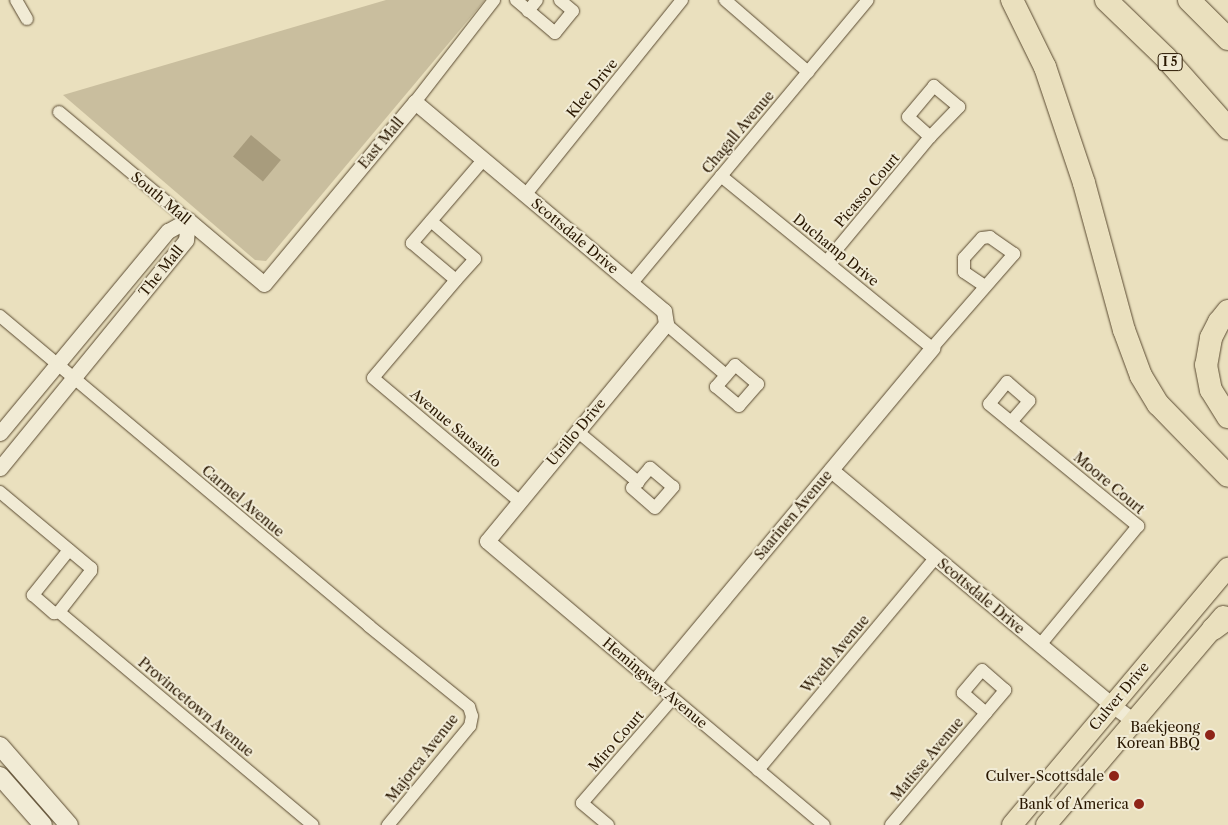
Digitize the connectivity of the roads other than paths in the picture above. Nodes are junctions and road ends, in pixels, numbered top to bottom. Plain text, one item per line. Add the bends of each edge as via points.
1 (16, 0) edge
2 (494, 0) edge
3 (516, 0) edge
4 (537, 0) edge
5 (560, 0) edge
6 (682, 0) edge
7 (725, 0) edge
8 (868, 0) edge
9 (1012, 0) edge
10 (1106, 0) edge
11 (1189, 0) edge
12 (528, 11) junction
13 (27, 19) dead end
14 (1228, 39) edge
15 (808, 72) junction
16 (415, 102) junction
17 (59, 112) dead end
18 (1228, 128) edge
19 (930, 138) dead end
20 (484, 159) junction
21 (721, 176) junction
22 (526, 194) junction
23 (188, 220) junction
24 (431, 221) junction
25 (826, 261) junction
26 (456, 280) junction
27 (632, 283) junction
28 (264, 284) joint
29 (985, 286) dead end
30 (1228, 311) edge
31 (0, 316) edge
32 (666, 324) junction
33 (932, 348) junction
34 (57, 363) junction
35 (726, 375) dead end
36 (74, 378) junction
37 (1228, 416) edge
38 (1011, 422) dead end
39 (577, 431) junction
40 (0, 433) edge
41 (0, 468) edge
42 (831, 470) junction
43 (1228, 476) edge
44 (638, 482) dead end
45 (0, 492) edge
46 (519, 501) junction
47 (487, 540) joint
48 (69, 550) junction
49 (936, 558) junction
50 (1228, 568) edge
51 (1228, 611) edge
52 (59, 612) junction
53 (1220, 624) edge
54 (1040, 645) junction
55 (654, 682) junction
56 (673, 698) junction
57 (1112, 705) junction
58 (469, 708) joint
59 (986, 713) dead end
60 (1133, 720) junction
61 (0, 746) edge
62 (758, 770) junction
63 (0, 776) edge
64 (43, 825) edge
65 (69, 825) edge
66 (313, 825) edge
67 (388, 825) edge
68 (608, 825) edge
69 (824, 825) edge
70 (891, 825) edge
71 (1012, 825) edge
72 (1046, 825) edge

1 - 13 street
2 - 16 street, East Mall
3 - 12 street
4 - 12 street
5 - 12 street via 573,11 555,33
6 - 22 street, Klee Drive
7 - 15 street
8 - 15 street, Chagall Avenue
9 - 43 highway via 1045,68 1084,183 1124,330 1141,376 1158,404
10 - 18 highway, I 5 via 1166,58
11 - 14 highway
15 - 21 street, Chagall Avenue
16 - 20 street, Scottsdale Drive
16 - 28 street, East Mall
17 - 23 street, South Mall
19 - 25 street, Picasso Court
20 - 22 street, Scottsdale Drive
20 - 24 street
21 - 25 street, Duchamp Drive
21 - 27 street, Chagall Avenue
22 - 27 street, Scottsdale Drive
23 - 28 street, South Mall
23 - 34 street, The Mall via 168,231
23 - 36 street, The Mall via 186,240
24 - 26 street via 412,243
24 - 26 street via 475,258
25 - 33 street, Duchamp Drive
26 - 46 street, Avenue Sausalito via 374,378
27 - 32 street, Scottsdale Drive via 664,310
29 - 33 street
30 - 37 highway via 1211,338 1206,365 1211,390
31 - 34 street, Carmel Avenue
32 - 35 street, Scottsdale Drive
32 - 39 street, Utrillo Drive
33 - 42 street, Saarinen Avenue
34 - 36 street, Carmel Avenue
34 - 40 street, The Mall
36 - 41 street, The Mall
36 - 58 street, Carmel Avenue
38 - 54 street, Moore Court via 1138,526
39 - 44 street
39 - 46 street, Utrillo Drive
42 - 49 street, Scottsdale Drive
42 - 55 street, Saarinen Avenue
45 - 48 street
46 - 47 street, Utrillo Drive
47 - 55 street, Hemingway Avenue
48 - 52 street via 91,571
48 - 52 street, Provincetown Avenue via 33,595 54,613
49 - 54 street, Scottsdale Drive
49 - 62 street, Wyeth Avenue
50 - 57 main road, Culver Drive
51 - 53 main road, Culver Drive
52 - 66 street, Provincetown Avenue
53 - 60 main road, Culver Drive
54 - 57 street, Scottsdale Drive
55 - 56 street, Hemingway Avenue
56 - 62 street, Hemingway Avenue
56 - 68 street, Miro Court via 582,803
57 - 60 street, Scottsdale Drive
57 - 71 main road, Culver Drive
58 - 67 street, Majorca Avenue via 472,716 470,726
59 - 70 street, Matisse Avenue
60 - 72 main road, Culver Drive
61 - 65 main road
62 - 69 street, Hemingway Avenue
63 - 64 main road

